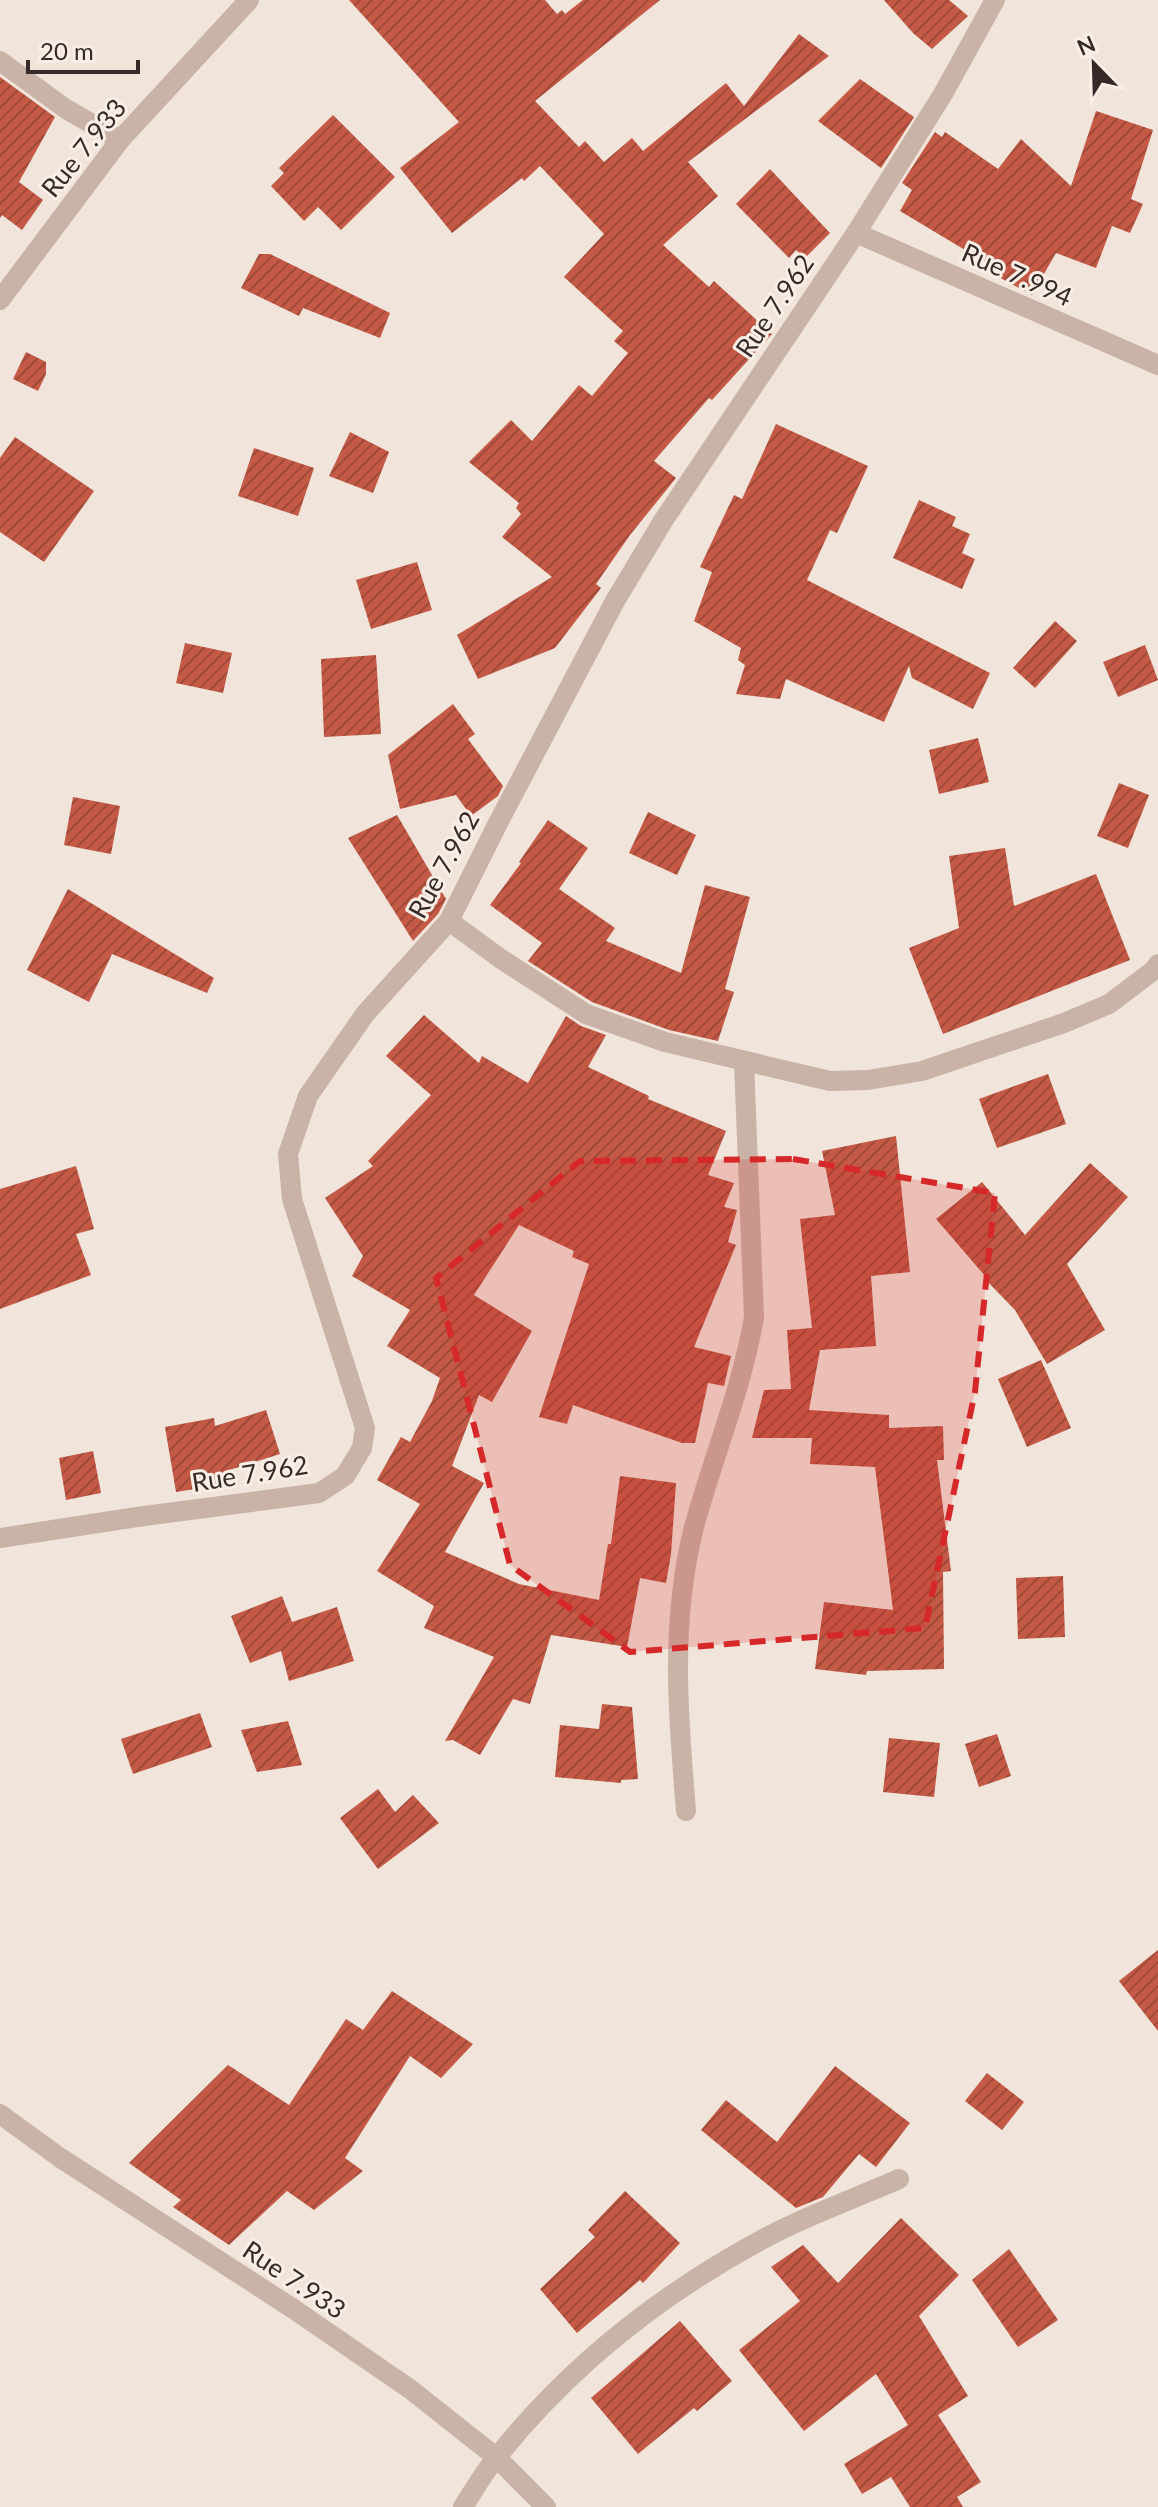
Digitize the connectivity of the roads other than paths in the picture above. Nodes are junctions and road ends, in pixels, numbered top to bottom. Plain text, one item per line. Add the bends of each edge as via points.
1 (249, 0) edge
2 (995, 0) edge
3 (0, 61) edge
4 (120, 140) junction
5 (856, 233) junction
6 (0, 300) edge
7 (1158, 365) edge
8 (449, 921) junction
9 (1158, 964) edge
10 (744, 1062) junction
11 (0, 1538) edge
12 (686, 1811) dead end
13 (0, 2114) edge
14 (899, 2179) dead end
15 (496, 2457) junction
16 (463, 2507) edge
17 (546, 2507) edge

1 - 4 street, Rue 7.933
2 - 5 street, Rue 7.962
3 - 4 street
4 - 6 street, Rue 7.933
5 - 7 street, Rue 7.994
5 - 8 street, Rue 7.962 via 615,601
8 - 10 street via 586,1014
8 - 11 street, Rue 7.962 via 342,1043 308,1096 288,1154 292,1199 365,1428 362,1448 345,1476 319,1493
9 - 10 street via 1109,1004 922,1071 830,1081
10 - 12 street via 754,1317 694,1529 682,1593 677,1702
13 - 15 street, Rue 7.933 via 410,2389
14 - 15 street via 756,2243 674,2293 575,2372
15 - 16 street
15 - 17 street, Rue 7.933

